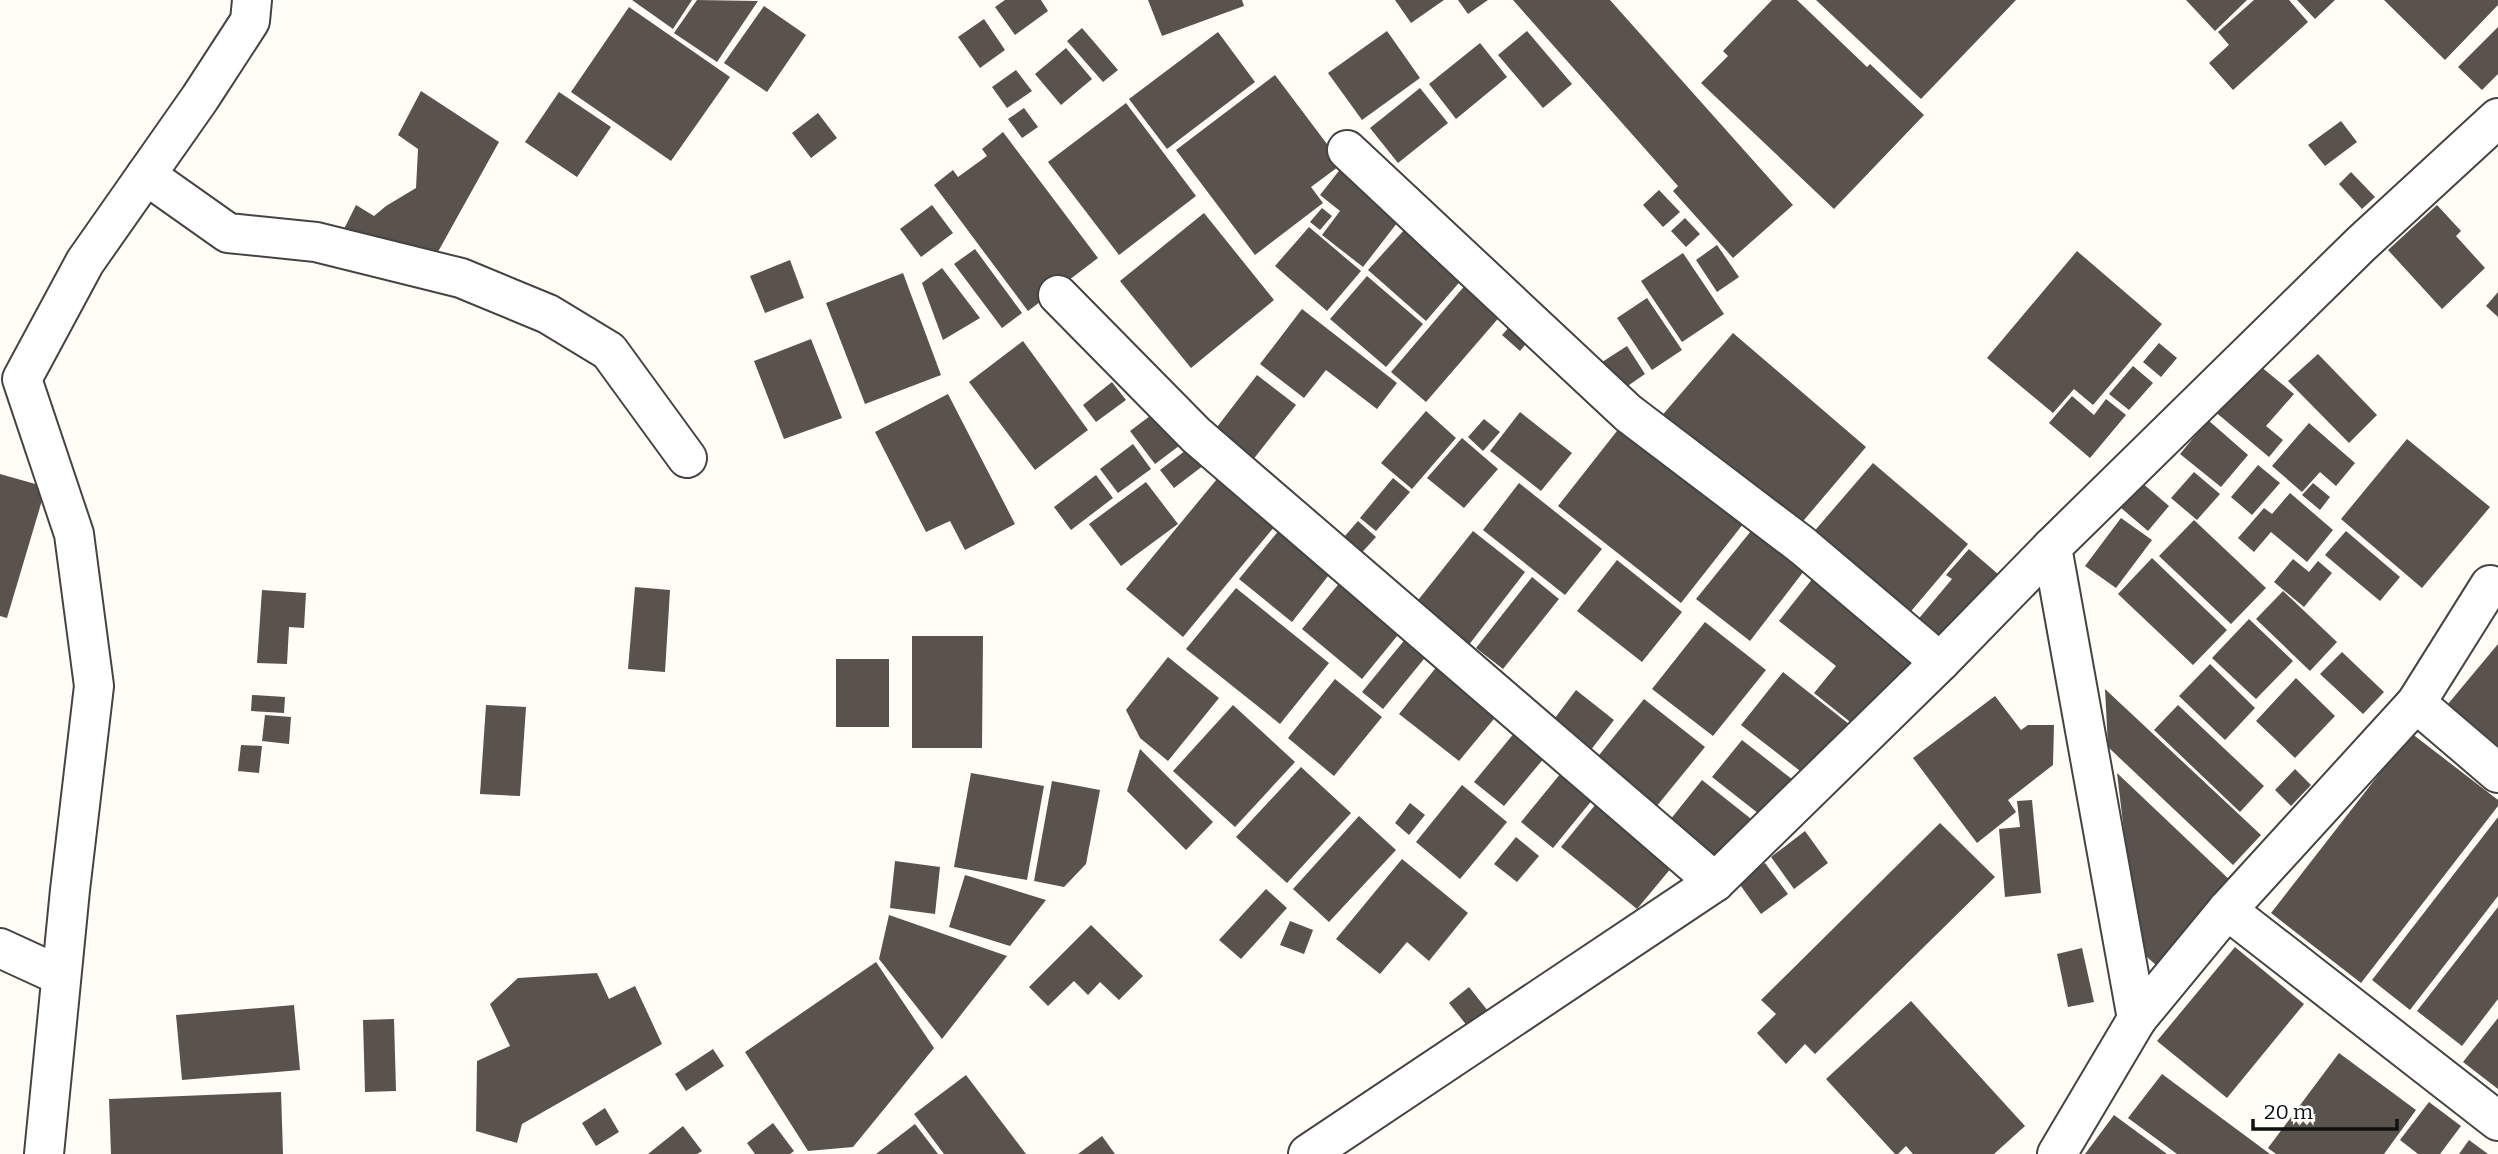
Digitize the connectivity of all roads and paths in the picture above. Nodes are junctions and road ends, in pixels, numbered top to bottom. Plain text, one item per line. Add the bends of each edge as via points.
1 (253, 0) edge
2 (2498, 118) edge
3 (1347, 150) dead end
4 (146, 175) junction
5 (1058, 295) dead end
6 (687, 458) dead end
7 (2052, 547) junction
8 (2490, 585) dead end
9 (1940, 662) junction
10 (2416, 703) junction
11 (2498, 773) edge
12 (1715, 882) junction
13 (2227, 910) junction
14 (0, 948) edge
15 (61, 976) junction
16 (2137, 1019) junction
17 (2498, 1121) edge
18 (44, 1154) edge
19 (1308, 1154) edge
20 (2057, 1154) edge

1 - 4 street via 250,21
2 - 7 street via 2361,244
3 - 9 street via 1628,412 1803,546
4 - 6 street via 228,233 316,242 461,278 548,314 609,351
4 - 15 street via 85,262 22,379 74,534 94,686
5 - 12 street via 1196,435
7 - 9 street
7 - 16 street
8 - 10 street
9 - 12 street
10 - 11 street
10 - 13 street
12 - 19 street
13 - 16 street
13 - 17 street
14 - 15 street
15 - 18 street
16 - 20 street

